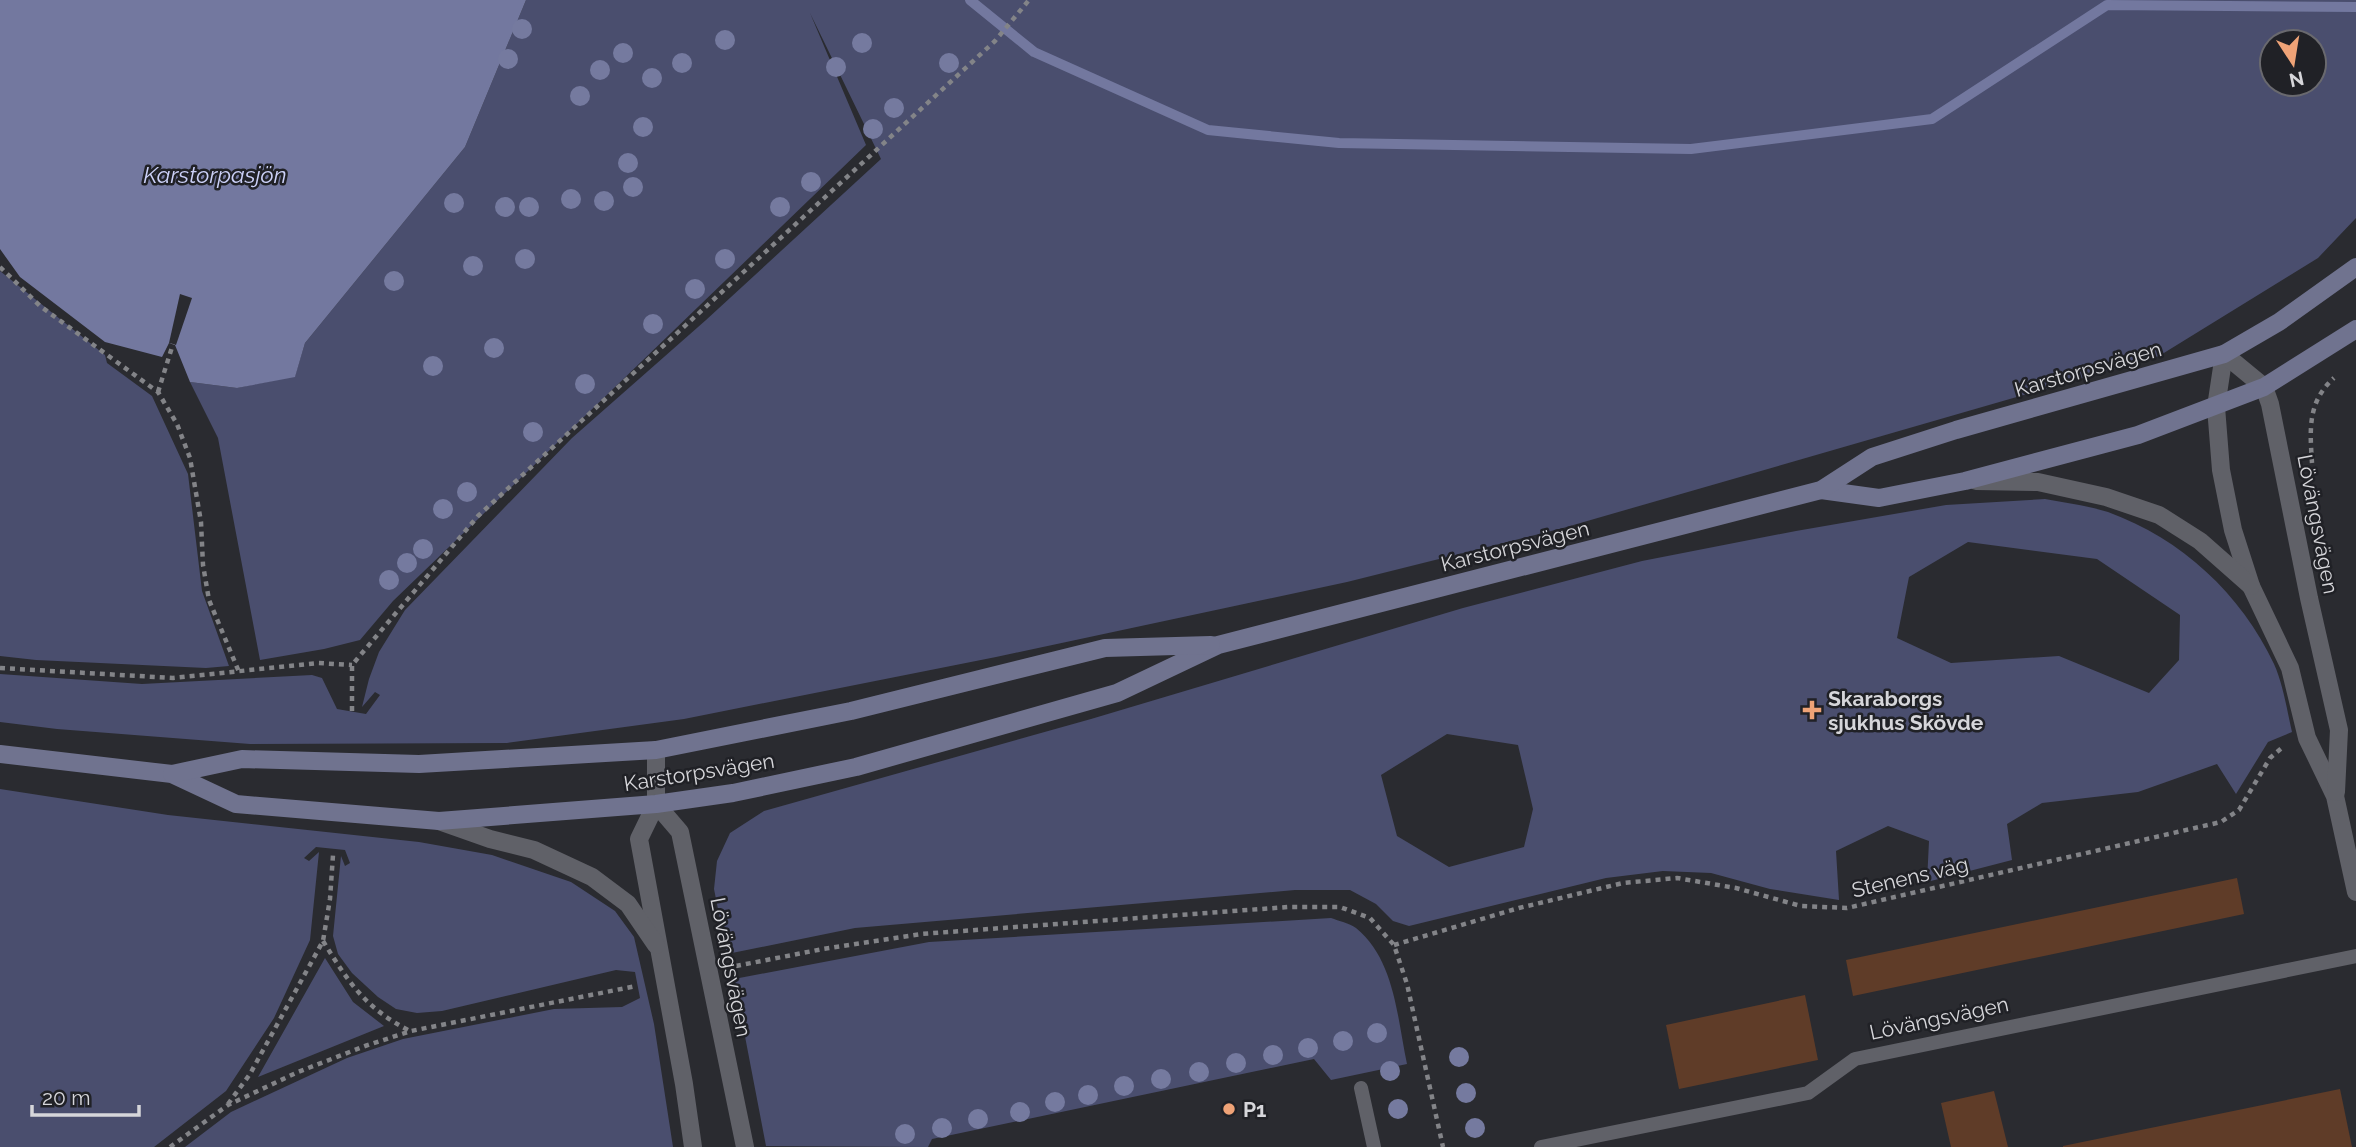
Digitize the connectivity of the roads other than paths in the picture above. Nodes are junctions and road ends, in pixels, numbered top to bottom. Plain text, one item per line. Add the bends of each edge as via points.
1 (2356, 267) edge
2 (2356, 329) edge
3 (2224, 354) junction
4 (2264, 387) junction
5 (2216, 407) junction
6 (1965, 481) junction
7 (1821, 490) junction
8 (2251, 586) junction
9 (1218, 645) junction
10 (656, 750) junction
11 (0, 754) edge
12 (172, 774) junction
13 (2336, 796) junction
14 (656, 804) junction
15 (439, 821) junction
16 (2356, 891) edge
17 (660, 951) junction
18 (2356, 956) edge
19 (1361, 1088) dead end
20 (693, 1147) edge
21 (745, 1147) edge
22 (1374, 1147) edge
23 (1541, 1147) edge

1 - 3 main road, Karstorpsvägen via 2279,322
2 - 4 main road, Karstorpsvägen
3 - 4 street
3 - 5 street, Lövängsvägen
3 - 7 main road, Karstorpsvägen via 1872,457
4 - 5 main road, Karstorpsvägen
4 - 13 street, Lövängsvägen via 2339,730
5 - 6 main road, Karstorpsvägen via 2138,435
5 - 8 street, Lövängsvägen via 2232,530
6 - 7 main road, Karstorpsvägen via 1879,498
6 - 8 street, Lövängsvägen via 2038,482 2159,515 2200,541
7 - 9 main road, Karstorpsvägen
8 - 13 street, Lövängsvägen via 2290,668 2307,738
9 - 10 main road, Karstorpsvägen via 1105,648 851,711
9 - 14 main road, Karstorpsvägen via 1117,693 856,767
10 - 12 main road, Karstorpsvägen via 419,764 242,758
10 - 14 street
11 - 12 main road, Karstorpsvägen
12 - 15 main road, Karstorpsvägen via 236,804
13 - 16 street, Lövängsvägen
14 - 15 main road, Karstorpsvägen
14 - 17 street via 639,839
14 - 21 street, Lövängsvägen via 680,832
15 - 17 street via 534,850 592,877 628,904
17 - 20 street
18 - 23 lane, Lövängsvägen via 1855,1059 1808,1093
19 - 22 lane

